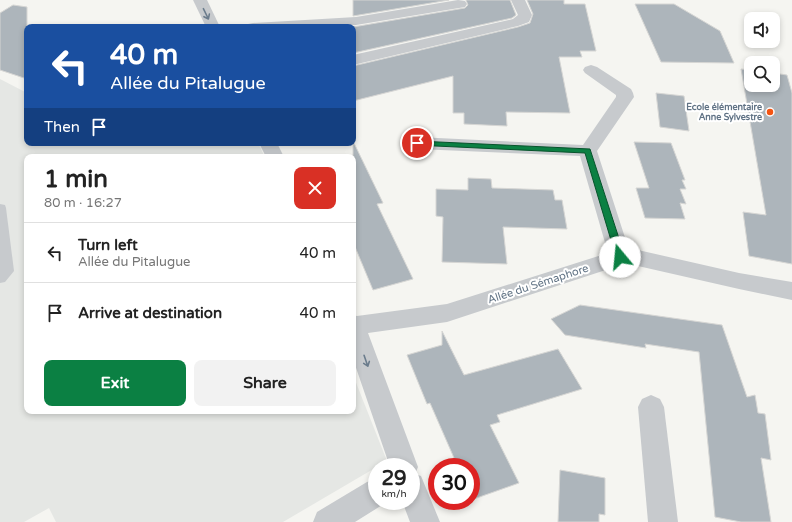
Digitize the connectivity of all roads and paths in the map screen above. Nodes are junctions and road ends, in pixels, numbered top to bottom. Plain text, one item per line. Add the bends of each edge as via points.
1 (200, 0) edge
2 (518, 0) edge
3 (460, 4) dead end
4 (212, 24) edge
5 (304, 24) edge
6 (356, 59) edge
7 (592, 70) dead end
8 (417, 143) dead end
9 (588, 151) junction
10 (0, 208) edge
11 (620, 257) junction
12 (0, 278) edge
13 (792, 291) edge
14 (356, 325) edge
15 (356, 333) edge
16 (651, 407) dead end
17 (401, 458) edge
18 (368, 498) edge
19 (420, 509) edge
20 (328, 522) edge
21 (425, 522) edge
22 (663, 522) edge

1 -> 4 street
2 - 6 street via 525,15 524,19 518,22
3 - 5 street via 356,21
7 - 9 street via 625,93 625,97
8 - 9 street
9 - 11 street
10 - 12 lane via 7,271
11 - 13 street, Allée du Sémaphore via 638,258
11 - 14 street, Allée du Sémaphore via 447,313
15 -> 17 street
16 - 22 street
18 - 20 street
19 - 21 street

